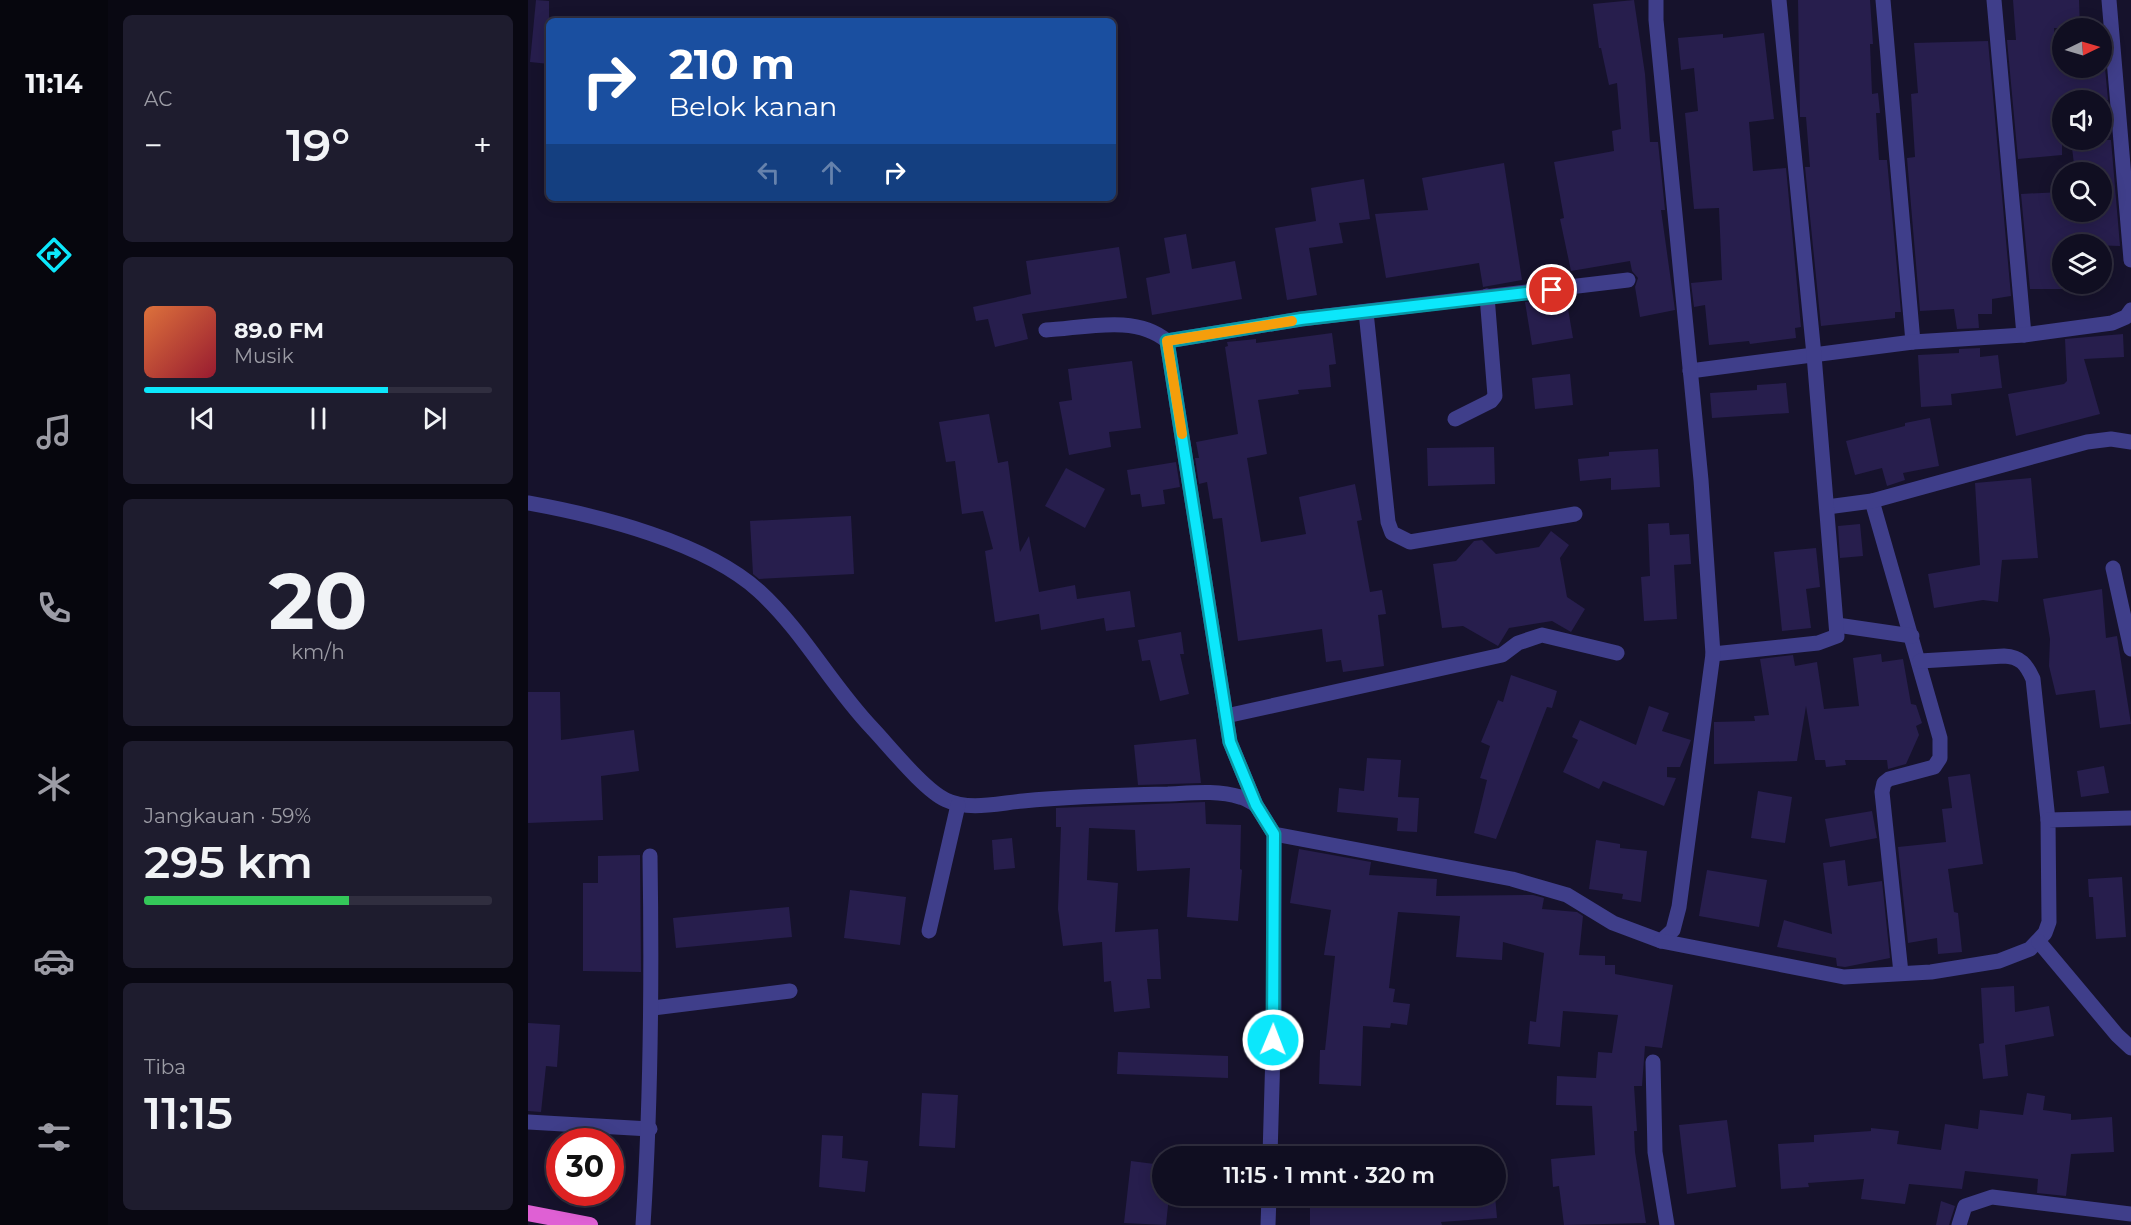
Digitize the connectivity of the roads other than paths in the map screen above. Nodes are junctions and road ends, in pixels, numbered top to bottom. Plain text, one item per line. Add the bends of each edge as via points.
1 (1656, 0) edge
2 (1779, 0) edge
3 (1883, 0) edge
4 (1994, 0) edge
5 (2109, 0) edge
6 (2131, 260) edge
7 (1628, 280) dead end
8 (1487, 296) junction
9 (2131, 310) edge
10 (1366, 312) junction
11 (1046, 330) dead end
12 (2024, 334) junction
13 (1167, 341) junction
14 (1912, 342) junction
15 (1814, 355) junction
16 (1690, 371) junction
17 (1455, 418) dead end
18 (2131, 441) edge
19 (1872, 501) junction
20 (528, 503) edge
21 (1827, 507) junction
22 (1575, 514) dead end
23 (2113, 568) dead end
24 (1837, 625) junction
25 (1912, 636) junction
26 (2131, 649) edge
27 (1617, 653) dead end
28 (1713, 654) junction
29 (1920, 661) junction
30 (1226, 716) junction
31 (958, 805) junction
32 (1256, 805) junction
33 (2131, 818) edge
34 (2048, 820) junction
35 (1274, 834) junction
36 (650, 856) dead end
37 (929, 931) dead end
38 (1662, 940) junction
39 (2039, 942) junction
40 (1901, 973) junction
41 (790, 991) dead end
42 (652, 1008) junction
43 (2131, 1048) edge
44 (1653, 1062) dead end
45 (528, 1122) edge
46 (650, 1129) junction
47 (1270, 1146) edge
48 (1269, 1206) edge
49 (528, 1213) edge
50 (2131, 1214) edge
51 (590, 1225) edge
52 (643, 1225) edge
53 (1268, 1225) edge
54 (1667, 1225) edge
55 (1959, 1225) edge

1 - 16 street
2 - 15 street
3 - 14 street
4 - 12 street
5 - 6 street
7 - 8 street
8 - 10 street
8 - 17 street via 1495,396
9 - 12 street via 2112,323
10 - 13 street
10 - 22 street via 1392,533 1410,542
11 - 13 street via 1133,326 1156,332
12 - 14 street
13 - 30 street
14 - 15 street
15 - 16 street
15 - 21 street
16 - 28 street
18 - 19 street via 2087,442
19 - 21 street
19 - 25 street
20 - 31 street via 659,536 718,562 743,578 794,629 847,702 934,792
21 - 24 street
23 - 26 street
24 - 25 street
24 - 28 street via 1834,639 1818,643
25 - 29 street
27 - 30 street via 1542,636 1518,643 1502,655
28 - 38 street via 1679,907 1673,930
29 - 34 street via 2014,656 2027,665 2033,679
29 - 40 street via 1940,738 1940,758 1929,769 1889,779 1882,792
30 - 32 street via 1236,761
31 - 32 street via 1082,795 1193,793 1228,794
31 - 37 street
32 - 35 street
33 - 34 street
34 - 39 street via 2049,922
35 - 38 street via 1512,879 1567,895 1613,923
35 - 47 street
36 - 42 street
38 - 40 street via 1844,977
39 - 40 street via 2019,955 1999,961
39 - 43 street
41 - 42 street
42 - 46 street
44 - 54 street via 1655,1152
45 - 46 street
46 - 52 street
48 - 53 street
49 - 51 highway
50 - 55 street via 1992,1197 1965,1206

